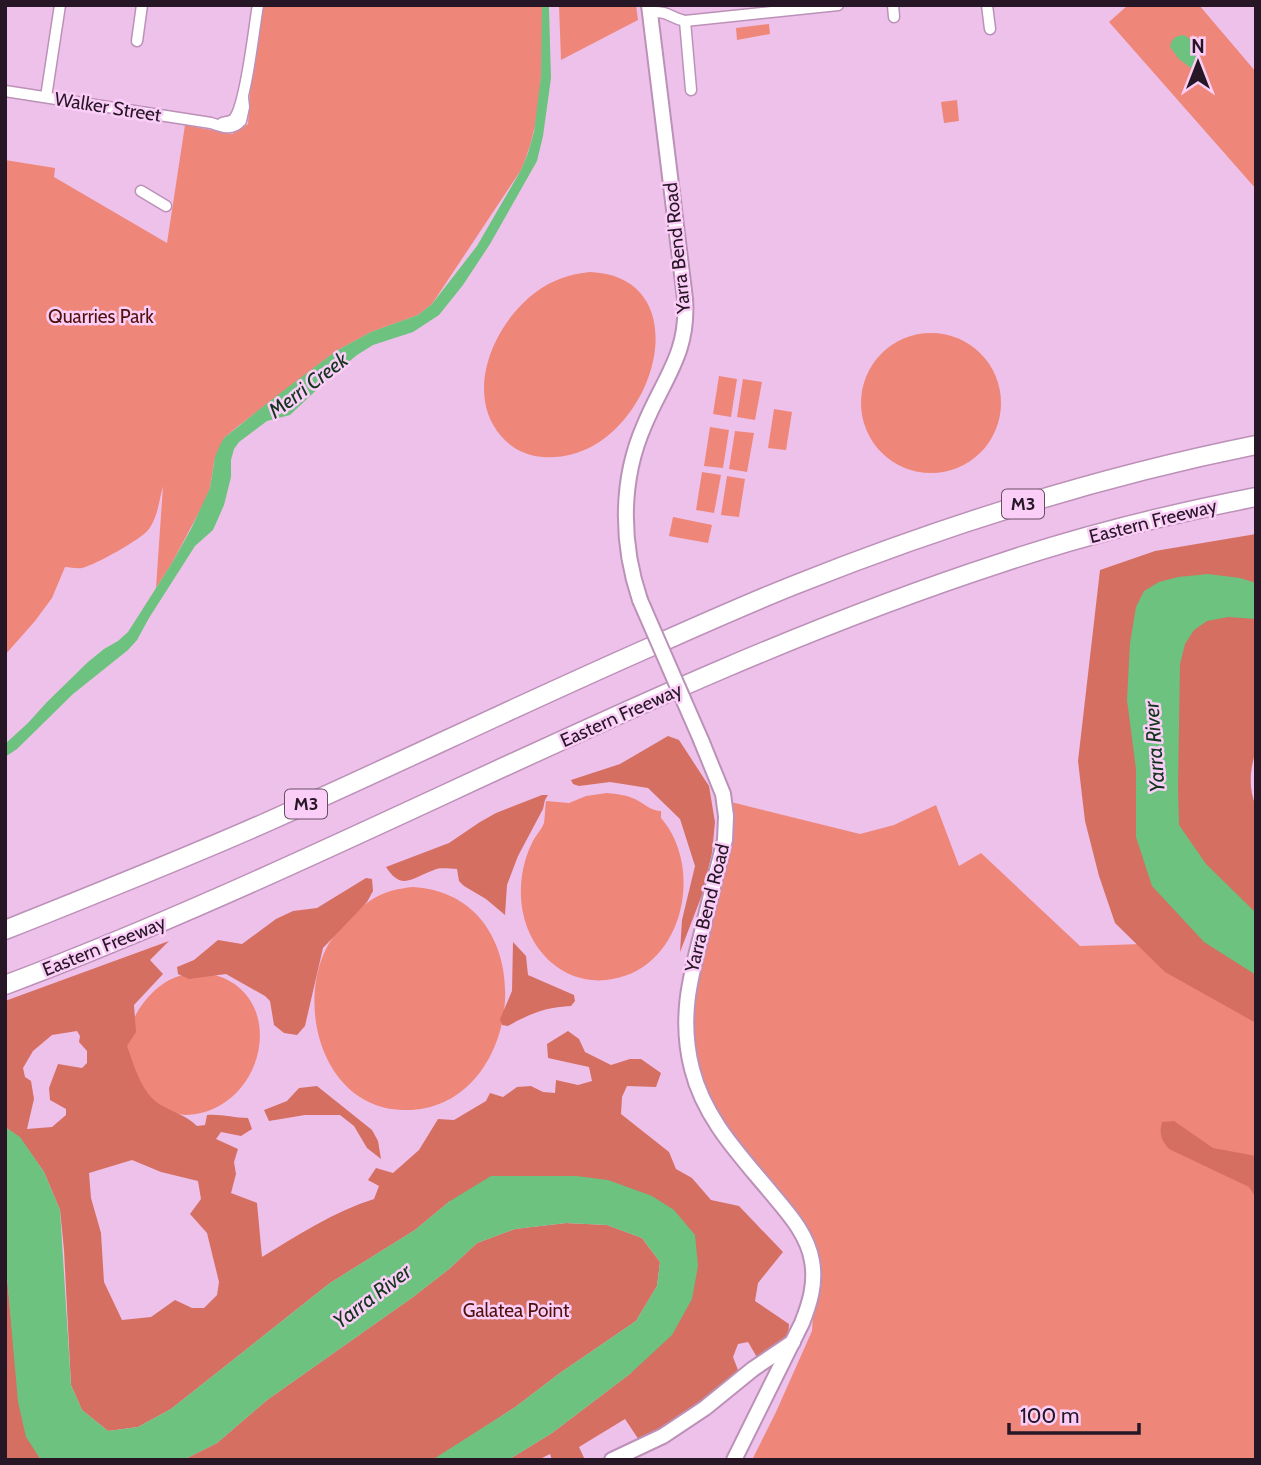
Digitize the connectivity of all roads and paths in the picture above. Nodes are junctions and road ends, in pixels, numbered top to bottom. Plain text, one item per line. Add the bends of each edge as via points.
1 (60, 5) edge
2 (142, 5) edge
3 (258, 5) edge
4 (838, 5) edge
5 (893, 5) edge
6 (988, 5) edge
7 (650, 9) edge
8 (894, 17) dead end
9 (685, 21) junction
10 (990, 29) dead end
11 (138, 41) dead end
12 (691, 90) dead end
13 (5, 91) edge
14 (46, 97) junction
15 (141, 191) dead end
16 (166, 206) dead end
17 (1256, 445) edge
18 (1256, 497) edge
19 (5, 930) edge
20 (5, 985) edge
21 (794, 1341) junction
22 (612, 1460) edge
23 (734, 1460) edge

1 - 14 street
2 - 11 street
3 - 14 street, Walker Street via 243,116 226,128
4 - 9 street
5 - 8 street
6 - 10 street
7 - 9 street
7 - 21 street, Yarra Bend Road, bridge via 685,299 685,332 632,461 627,541 640,600 723,794 726,816 687,996 688,1047 697,1086 714,1121 807,1244 812,1289
9 - 12 street
13 - 14 street, Walker Street
15 - 16 street
17 - 19 highway, M3 via 1072,489 953,526 808,580 188,856
18 - 20 highway, Eastern Freeway / M3 via 1051,547 824,627 618,715 200,906
21 - 22 street via 663,1436
21 - 23 street, Yarra Bend Road

